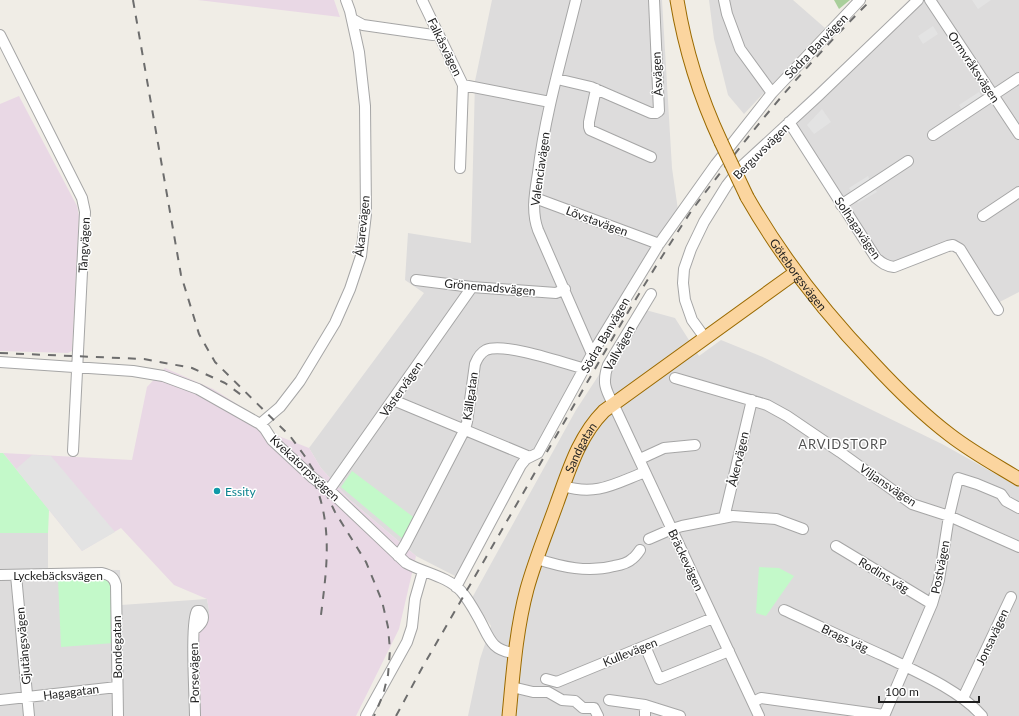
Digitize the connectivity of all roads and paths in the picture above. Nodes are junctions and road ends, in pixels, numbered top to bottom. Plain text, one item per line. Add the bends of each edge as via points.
1 (346, 0) edge
2 (422, 0) edge
3 (576, 0) edge
4 (654, 0) edge
5 (676, 0) edge
6 (724, 0) edge
7 (860, 0) edge
8 (918, 0) edge
9 (930, 0) edge
10 (352, 19) junction
11 (438, 33) junction
12 (0, 35) edge
13 (1019, 78) edge
14 (556, 79) junction
15 (463, 85) junction
16 (596, 89) junction
17 (772, 93) junction
18 (994, 96) junction
19 (550, 102) junction
20 (789, 122) junction
21 (1019, 134) edge
22 (933, 135) dead end
23 (651, 157) dead end
24 (908, 161) dead end
25 (460, 168) dead end
26 (1019, 192) edge
27 (535, 198) junction
28 (841, 204) junction
29 (983, 216) dead end
30 (658, 244) junction
31 (795, 273) junction
32 (416, 280) dead end
33 (472, 287) junction
34 (565, 289) junction
35 (651, 294) dead end
36 (998, 310) dead end
37 (705, 338) junction
38 (592, 354) junction
39 (0, 362) edge
40 (77, 367) junction
41 (585, 369) junction
42 (675, 378) dead end
43 (393, 400) junction
44 (752, 400) junction
45 (614, 403) junction
46 (260, 424) junction
47 (465, 429) junction
48 (695, 445) dead end
49 (73, 451) dead end
50 (530, 457) junction
51 (640, 460) junction
52 (645, 472) junction
53 (1019, 479) edge
54 (563, 486) junction
55 (329, 490) junction
56 (1019, 508) edge
57 (949, 516) junction
58 (724, 518) junction
59 (672, 529) junction
60 (804, 529) dead end
61 (649, 539) dead end
62 (836, 546) dead end
63 (1019, 547) edge
64 (640, 550) dead end
65 (398, 556) junction
66 (537, 559) junction
67 (424, 571) junction
68 (0, 575) edge
69 (16, 575) junction
70 (114, 578) joint
71 (456, 587) junction
72 (1011, 597) dead end
73 (932, 604) junction
74 (784, 610) dead end
75 (713, 618) junction
76 (194, 630) dead end
77 (645, 646) junction
78 (729, 651) junction
79 (516, 653) junction
80 (906, 667) junction
81 (546, 679) dead end
82 (117, 687) junction
83 (512, 687) junction
84 (27, 697) junction
85 (964, 698) junction
86 (0, 700) edge
87 (609, 700) dead end
88 (753, 702) junction
89 (645, 705) junction
90 (29, 716) edge
91 (118, 716) edge
92 (195, 716) edge
93 (366, 716) edge
94 (509, 716) edge
95 (598, 716) edge
96 (645, 716) edge
97 (680, 716) edge
98 (759, 716) edge
99 (884, 716) edge
100 (982, 716) edge

1 - 10 street, Åkarevägen
2 - 11 street, Falkåsvägen
3 - 14 street, Valenciavägen
4 - 16 street, Åsvägen via 659,111 651,112
5 - 31 main road, Göteborgsvägen, bridge via 701,94 721,142 763,225
6 - 17 street via 740,49
7 - 17 street, Södra Banvägen
8 - 20 street, Berguvsvägen
9 - 18 street, Ormvråksvägen
10 - 11 street via 363,25 433,35
10 - 46 street, Åkarevägen via 359,52 365,106 366,214 361,256 335,323 300,381 280,407
11 - 15 street, Falkåsvägen
12 - 40 street, Tångvägen via 84,206 86,217
13 - 18 street
14 - 16 street, Åsvägen
14 - 19 street, Valenciavägen
15 - 19 street
15 - 25 street, Falkåsvägen
16 - 23 street via 589,122 590,130
17 - 30 street, Södra Banvägen
18 - 21 street, Ormvråksvägen
18 - 22 street
19 - 27 street, Valenciavägen
20 - 28 street, Solhagavägen
20 - 37 street, Berguvsvägen via 738,170 704,222 691,249 684,269 685,300 692,320
24 - 28 street
26 - 29 street
27 - 30 street, Lövstavägen
27 - 34 street, Valenciavägen via 535,222
28 - 36 street, Solhagavägen via 876,258 886,266 894,267 948,246 956,246
30 - 38 street, Södra Banvägen
31 - 37 main road, Sandgatan
31 - 53 main road, Göteborgsvägen via 850,339 899,391 951,436
32 - 33 street, Grönemadsvägen
33 - 34 street, Grönemadsvägen via 556,293
33 - 43 street, Västervägen
34 - 38 street, Valenciavägen
35 - 45 street, Vallvägen via 604,375 607,394
37 - 45 main road, Sandgatan
38 - 41 street, Södra Banvägen
39 - 40 street, Kvekatorpsvägen
40 - 46 street, Kvekatorpsvägen via 132,371 174,380 198,389
40 - 49 street, Tångvägen
41 - 47 street, Källgatan via 511,349 496,348 486,351 474,364
41 - 50 street, Södra Banvägen via 538,453
42 - 44 street, Viljansvägen
43 - 47 street
43 - 55 street, Västervägen
44 - 57 street, Viljansvägen via 787,416 912,504
44 - 58 street, Åkervägen
45 - 51 street, Bräckevägen
45 - 54 main road, Sandgatan via 589,429 578,448
46 - 55 street, Kvekatorpsvägen via 272,440
47 - 50 street
47 - 65 street, Källgatan
48 - 51 street via 664,448
50 - 71 street, Södra Banvägen via 520,465
51 - 52 street, Bräckevägen
52 - 54 street via 591,491
52 - 59 street, Bräckevägen
54 - 66 main road, Sandgatan
55 - 65 street, Kvekatorpsvägen
56 - 57 street, Postvägen via 1006,501 1001,494 958,478
57 - 63 street, Viljansvägen
57 - 73 street, Postvägen
58 - 59 street
58 - 60 street via 733,516 776,519
59 - 61 street
59 - 75 street, Bräckevägen
62 - 73 street, Rodins väg
64 - 66 street via 632,560 608,568 562,567
65 - 67 street, Kvekatorpsvägen via 406,563
66 - 79 main road, Sandgatan via 520,620
67 - 71 street, Kvekatorpsvägen
67 - 93 street via 415,599 412,627 407,642
68 - 69 street, Lyckebäcksvägen
69 - 70 street, Lyckebäcksvägen via 102,573
69 - 84 street, Gjutängsvägen
70 - 82 street, Bondegatan
71 - 79 street, Kvekatorpsvägen via 469,602 493,645 502,651
72 - 85 street, Jonsavägen
73 - 80 street, Postvägen
74 - 80 street, Brags väg
75 - 77 street, Kullevägen
75 - 78 street, Bräckevägen
76 - 92 street, Porsevägen
77 - 78 street via 659,679
77 - 81 street, Kullevägen via 557,682
78 - 88 street, Bräckevägen
79 - 83 main road, Sandgatan
80 - 85 street
80 - 99 street, Postvägen
82 - 84 street, Hagagatan
82 - 91 street, Bondegatan
83 - 94 main road, Sandgatan
83 - 95 street via 533,692 548,692 562,700 575,701 583,708 594,708
84 - 86 street, Hagagatan
84 - 90 street, Gjutängsvägen
85 - 100 street
87 - 89 street
88 - 98 street, Bräckevägen
88 - 99 street via 761,698
89 - 96 street
89 - 97 street

